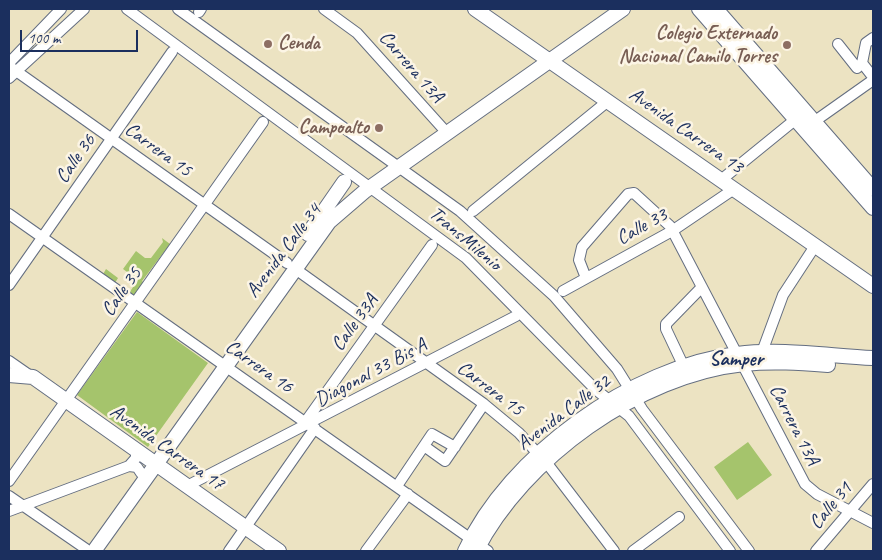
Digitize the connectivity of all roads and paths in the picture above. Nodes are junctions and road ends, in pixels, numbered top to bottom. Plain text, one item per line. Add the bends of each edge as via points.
1 (61, 9) edge
2 (84, 9) edge
3 (127, 9) edge
4 (178, 9) edge
5 (324, 9) edge
6 (475, 9) edge
7 (623, 9) edge
8 (699, 9) edge
9 (716, 9) edge
10 (49, 21) junction
11 (58, 31) junction
12 (873, 38) edge
13 (838, 44) dead end
14 (172, 52) dead end
15 (550, 61) junction
16 (862, 63) junction
17 (10, 69) edge
18 (873, 77) edge
19 (873, 80) edge
20 (608, 101) junction
21 (796, 119) junction
22 (815, 121) junction
23 (263, 122) dead end
24 (446, 133) junction
25 (112, 138) junction
26 (399, 167) junction
27 (721, 180) junction
28 (344, 182) dead end
29 (370, 187) junction
30 (734, 189) junction
31 (873, 189) edge
32 (204, 205) junction
33 (873, 207) edge
34 (473, 211) dead end
35 (9, 214) edge
36 (672, 231) junction
37 (42, 238) junction
38 (432, 245) dead end
39 (815, 246) junction
40 (291, 266) junction
41 (586, 278) junction
42 (9, 285) edge
43 (873, 286) edge
44 (702, 287) junction
45 (563, 291) dead end
46 (136, 304) junction
47 (516, 316) dead end
48 (374, 326) junction
49 (762, 352) junction
50 (873, 358) edge
51 (740, 359) junction
52 (9, 361) edge
53 (223, 362) junction
54 (426, 363) junction
55 (684, 367) junction
56 (873, 368) edge
57 (9, 375) edge
58 (33, 377) junction
59 (633, 394) junction
60 (66, 401) junction
61 (484, 404) junction
62 (614, 404) junction
63 (310, 425) junction
64 (424, 446) junction
65 (455, 447) junction
66 (136, 450) junction
67 (543, 459) junction
68 (152, 462) junction
69 (135, 469) junction
70 (9, 481) edge
71 (873, 484) edge
72 (187, 486) junction
73 (397, 486) junction
74 (408, 494) junction
75 (9, 496) edge
76 (23, 506) junction
77 (9, 511) edge
78 (850, 512) junction
79 (679, 518) dead end
80 (873, 523) edge
81 (246, 528) junction
82 (479, 546) edge
83 (88, 551) edge
84 (229, 551) edge
85 (279, 551) edge
86 (366, 551) edge
87 (465, 551) edge
88 (614, 551) edge
89 (633, 551) edge
90 (730, 551) edge
91 (749, 551) edge
92 (816, 551) edge

1 - 10 street
2 - 11 street
3 - 29 street, TransMilenio
4 - 26 street, TransMilenio
5 - 24 street, Carrera 13A via 357,33
6 - 15 main road, Avenida Carrera 13
7 - 15 main road, Avenida Calle 34
8 - 21 main road
9 - 22 main road
10 - 11 street
10 - 17 street
11 - 17 street
12 - 16 street via 866,43
13 - 16 street via 856,68
14 - 25 street, Calle 36
15 - 20 main road, Avenida Carrera 13
15 - 24 main road, Avenida Calle 34
16 - 18 street
17 - 25 street, Carrera 15
19 - 22 street
20 - 27 main road, Avenida Carrera 13
20 - 34 street
21 - 27 street
21 - 33 main road
22 - 31 main road
23 - 32 street, Calle 35
24 - 26 main road, Avenida Calle 34
25 - 32 street, Carrera 15
25 - 37 street, Calle 36
26 - 29 main road, Avenida Calle 34
26 - 59 street, TransMilenio via 460,211 554,296 617,369
27 - 30 main road, Avenida Carrera 13
28 - 40 main road, Avenida Calle 34
29 - 40 main road, Avenida Calle 34 via 329,222
29 - 62 street, TransMilenio via 466,258 595,389
30 - 36 street, Calle 33
30 - 39 main road, Avenida Carrera 13
32 - 40 street, Carrera 15
32 - 46 street, Calle 35
35 - 37 street, Carrera 16
36 - 41 street, Calle 33
36 - 41 street, Carrera 13A via 665,219 631,192 582,247 579,260
36 - 44 street, Carrera 13A
37 - 42 street, Calle 36
37 - 46 street, Carrera 16
38 - 48 street, Calle 33A
39 - 43 main road, Avenida Carrera 13
39 - 49 street via 783,295
40 - 48 street, Carrera 15
40 - 53 main road, Avenida Calle 34
41 - 45 street, Calle 33
44 - 51 street, Carrera 13A
44 - 55 street via 666,324
46 - 53 street, Carrera 16
46 - 60 street, Calle 35
47 - 54 street, Diagonal 33 Bis A
48 - 54 street, Carrera 15
48 - 63 street, Calle 33A
49 - 50 main road, Avenida Calle 32
49 - 51 main road, Avenida Calle 32
51 - 55 main road, Avenida Calle 32
51 - 56 main road, Avenida Calle 32
51 - 59 main road, Avenida Calle 32
51 - 78 street, Carrera 13A via 805,484
52 - 58 street
53 - 63 street, Carrera 16
53 - 68 main road, Avenida Calle 34
54 - 61 street, Carrera 15
54 - 63 street, Diagonal 33 Bis A
55 - 59 main road, Avenida Calle 32
57 - 58 main road
58 - 60 main road, Avenida Carrera 17
59 - 62 main road, Avenida Calle 32
59 - 91 street, TransMilenio
60 - 66 main road, Avenida Carrera 17
60 - 70 street, Calle 35
61 - 65 street
61 - 67 street, Carrera 15 via 519,433
62 - 67 main road, Avenida Calle 32 via 588,429
62 - 90 street, TransMilenio via 629,416
63 - 72 street, Diagonal 33 Bis A
63 - 73 street, Carrera 16
63 - 81 street, Calle 33A
64 - 65 street via 433,434
64 - 65 street via 446,461
64 - 73 street
66 - 68 main road, Avenida Carrera 17
66 - 69 street
67 - 82 main road, Avenida Calle 32 via 509,498
67 - 88 street, Carrera 15
68 - 69 main road, Avenida Calle 34
68 - 72 main road, Avenida Carrera 17
68 - 83 main road, Avenida Calle 34
69 - 76 street
69 - 83 main road, Avenida Calle 34
71 - 78 street, Calle 31
72 - 81 main road, Avenida Carrera 17
73 - 74 street, Carrera 16
74 - 82 street, Carrera 16
74 - 86 street
75 - 76 street
76 - 77 street
76 - 83 street
78 - 80 street, Carrera 13A
78 - 92 street, Calle 31
79 - 89 street
81 - 84 street, Calle 33A
81 - 85 main road, Avenida Carrera 17
82 - 87 main road, Avenida Calle 32

